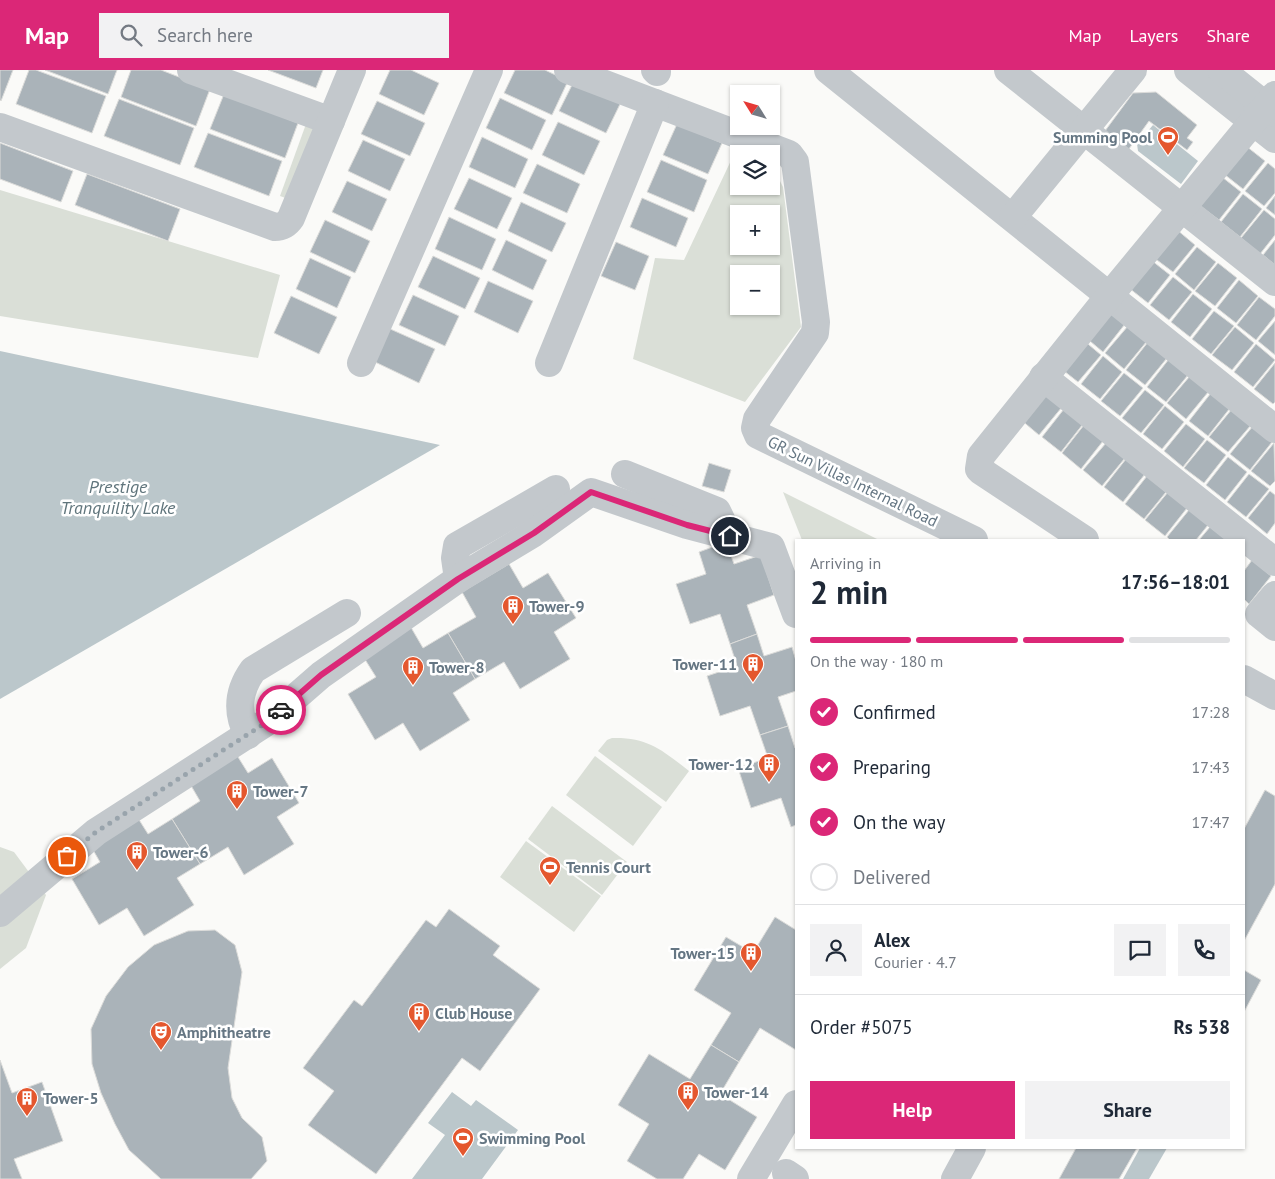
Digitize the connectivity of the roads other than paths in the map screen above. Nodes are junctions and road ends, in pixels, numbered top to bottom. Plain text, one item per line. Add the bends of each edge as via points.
1 (191, 70) edge
2 (352, 70) edge
3 (489, 70) edge
4 (568, 70) edge
5 (828, 70) edge
6 (1008, 70) edge
7 (1133, 70) edge
8 (1188, 70) edge
9 (1221, 70) edge
10 (655, 103) junction
11 (1267, 109) edge
12 (331, 121) junction
13 (0, 127) edge
14 (1084, 130) junction
15 (1275, 139) edge
16 (1182, 209) junction
17 (1013, 217) junction
18 (1275, 282) edge
19 (1110, 295) junction
20 (361, 363) dead end
21 (549, 363) dead end
22 (1042, 378) junction
23 (1275, 429) edge
24 (625, 474) dead end
25 (556, 489) dead end
26 (730, 536) junction
27 (972, 539) edge
28 (1084, 539) edge
29 (1275, 562) edge
30 (458, 579) junction
31 (795, 611) edge
32 (347, 614) dead end
33 (1245, 680) edge
34 (1275, 696) edge
35 (248, 735) junction
36 (0, 913) edge
37 (795, 1106) edge
38 (968, 1149) edge
39 (754, 1178) edge
40 (955, 1179) edge

1 - 12 street
2 - 12 street
3 - 20 street
4 - 10 street, GR Sun Villas Internal Road
5 - 17 street
6 - 14 street
7 - 14 street
8 - 11 street
9 - 11 street
10 - 21 street
10 - 27 street, GR Sun Villas Internal Road via 789,154 795,162 815,333 757,420 755,428 758,435
11 - 15 street
11 - 16 street
12 - 13 street via 291,218 280,227
14 - 16 street
14 - 17 street
16 - 18 street
16 - 19 street
17 - 19 street
19 - 22 street
19 - 23 street
22 - 28 street via 981,456 979,469
22 - 29 street
24 - 26 street via 718,511
25 - 30 street via 457,546
26 - 30 street via 591,492 534,533
26 - 31 street via 771,547
30 - 35 street via 321,675
32 - 35 street via 254,670 244,686 239,704 241,720
33 - 34 street
35 - 36 street via 96,832
37 - 39 street
38 - 40 street

